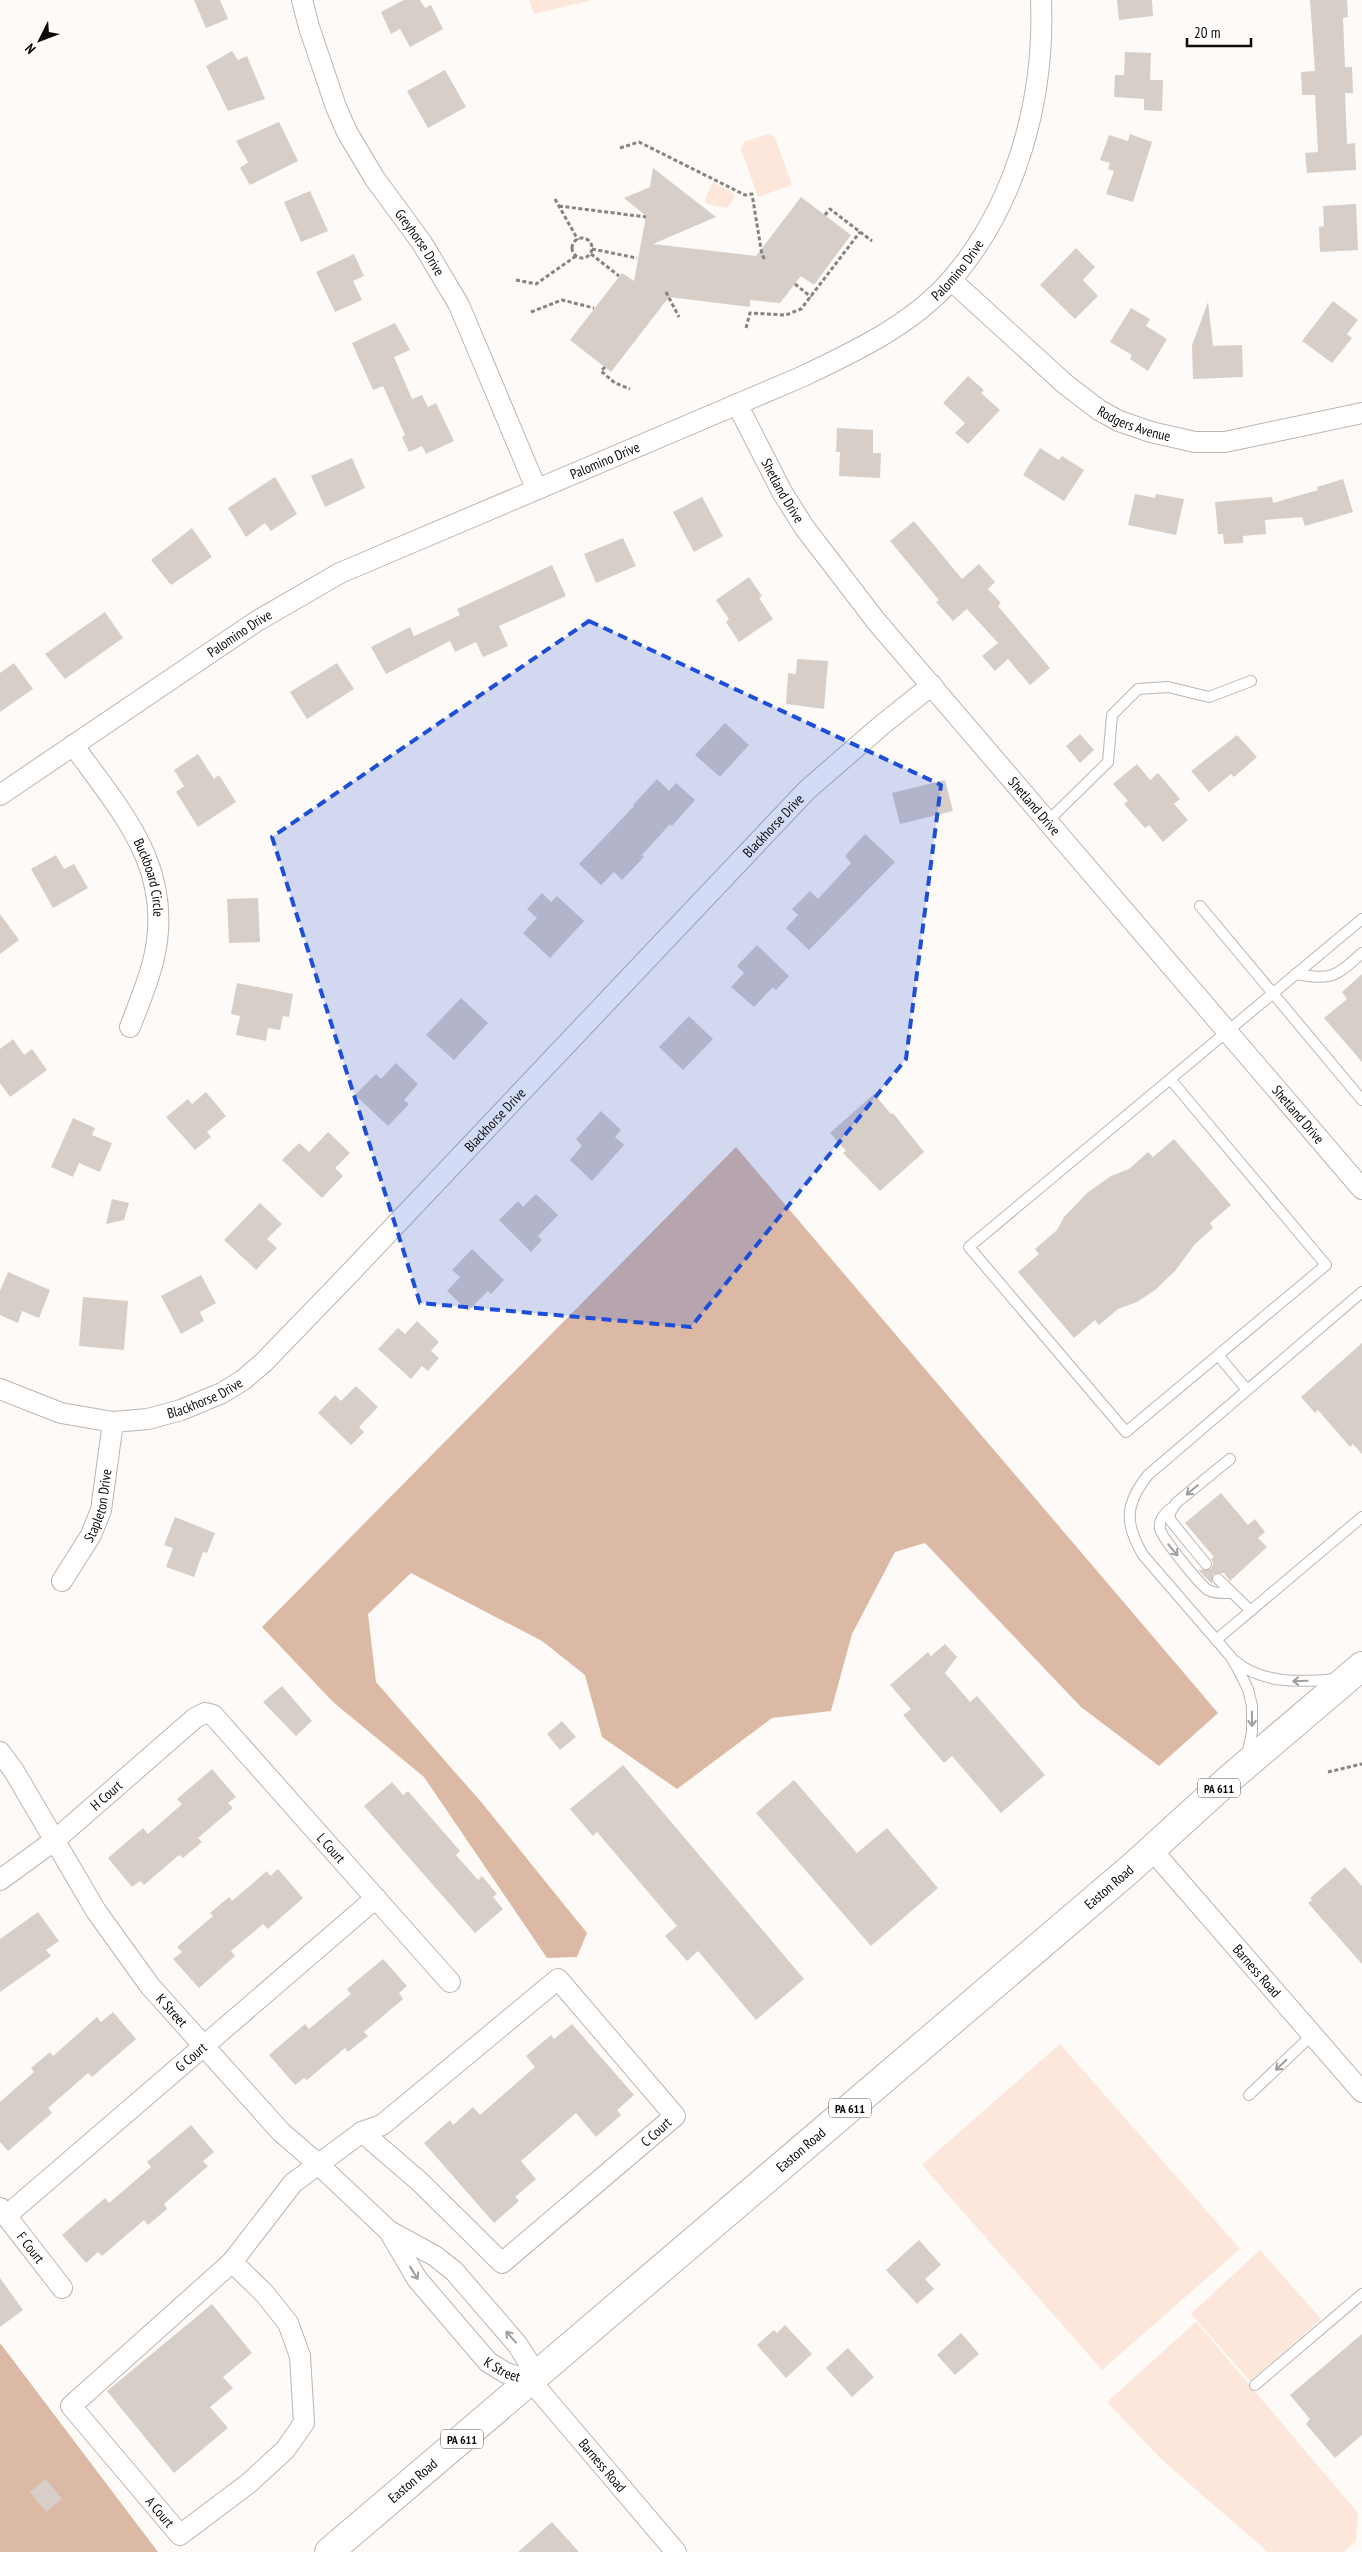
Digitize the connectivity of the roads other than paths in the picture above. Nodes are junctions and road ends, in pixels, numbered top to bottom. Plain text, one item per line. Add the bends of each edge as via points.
1 (302, 0) edge
2 (1041, 0) edge
3 (951, 280) junction
4 (737, 404) junction
5 (1362, 413) edge
6 (536, 488) junction
7 (1251, 681) dead end
8 (932, 685) junction
9 (73, 745) junction
10 (0, 795) edge
11 (1048, 821) junction
12 (1200, 906) dead end
13 (1362, 919) edge
14 (1362, 954) edge
15 (1295, 974) junction
16 (1272, 994) junction
17 (130, 1027) dead end
18 (1228, 1032) junction
19 (1171, 1080) junction
20 (1362, 1100) edge
21 (1362, 1189) edge
22 (1362, 1292) edge
23 (1218, 1355) junction
24 (0, 1390) edge
25 (1247, 1390) junction
26 (113, 1422) junction
27 (1230, 1459) dead end
28 (1170, 1509) junction
29 (1362, 1517) edge
30 (1206, 1564) dead end
31 (1218, 1578) dead end
32 (62, 1581) dead end
33 (1231, 1593) junction
34 (1251, 1611) junction
35 (1216, 1640) junction
36 (1231, 1657) junction
37 (1356, 1672) edge
38 (213, 1715) joint
39 (0, 1752) edge
40 (1245, 1766) junction
41 (54, 1840) junction
42 (1152, 1850) junction
43 (0, 1880) edge
44 (376, 1898) junction
45 (450, 1982) dead end
46 (1312, 2035) junction
47 (204, 2047) junction
48 (1362, 2092) edge
49 (1249, 2095) dead end
50 (362, 2132) junction
51 (318, 2164) junction
52 (3, 2212) edge
53 (389, 2231) junction
54 (232, 2262) junction
55 (62, 2288) dead end
56 (1362, 2294) edge
57 (530, 2380) junction
58 (1255, 2385) dead end
59 (329, 2552) edge
60 (676, 2552) edge

1 - 6 street, Greyhorse Drive via 308,26 347,132 375,179 422,243 459,305
2 - 3 street, Palomino Drive via 1043,36 1039,78 1025,139 993,216
3 - 4 street, Palomino Drive via 911,315 860,349
3 - 5 street, Rodgers Avenue via 1065,384 1099,410 1151,432 1195,442 1225,442
4 - 6 street, Palomino Drive
4 - 8 street, Shetland Drive via 782,492 804,527 876,621
6 - 9 street, Palomino Drive via 340,573 257,621
7 - 11 lane via 1209,697 1168,687 1138,689 1112,715 1108,762
8 - 11 street, Shetland Drive
8 - 26 street, Blackhorse Drive via 807,790 263,1363 222,1393 181,1410 148,1419
9 - 10 street, Palomino Drive
9 - 17 street, Buckboard Circle via 141,842 154,881 158,933 148,980
11 - 18 street, Shetland Drive
12 - 16 lane
13 - 15 lane
14 - 15 lane via 1337,975 1322,978
15 - 16 lane
16 - 18 lane
16 - 20 lane
18 - 19 lane
18 - 21 street, Shetland Drive
19 - 23 lane via 1326,1264
19 - 23 lane via 969,1248 1126,1432
22 - 25 lane
23 - 25 lane
24 - 26 street, Blackhorse Drive via 61,1413
25 - 35 lane via 1148,1475 1130,1504 1130,1524 1143,1555
26 - 32 street, Stapleton Drive via 101,1510 91,1535
27 -> 28 lane
28 - 30 lane via 1169,1518
28 -> 33 lane via 1161,1518 1164,1538 1206,1588
29 - 34 lane
31 - 33 lane
33 - 34 lane
34 - 35 lane
35 - 36 lane
37 -> 36 lane via 1291,1681 1265,1677 1243,1667
36 -> 40 lane via 1248,1689 1252,1706 1252,1732
37 - 40 highway, Easton Road / PA 611
38 - 41 street, H Court via 205,1713 195,1718
38 - 44 street, L Court
39 - 41 street, K Street
40 - 42 highway, Easton Road / PA 611
41 - 43 street, H Court
41 - 47 street, K Street via 117,1944
42 - 46 street, Barness Road
42 - 57 highway, Easton Road / PA 611
44 - 45 street, L Court
44 - 47 street, G Court
46 - 48 street, Barness Road
46 -> 49 lane
47 - 51 street, K Street via 281,2132
47 - 52 street, G Court
50 - 50 street, C Court via 382,2125 558,1979 675,2116 502,2263 420,2182
50 - 51 street, C Court
51 - 53 street, K Street
51 - 54 street, A Court via 293,2183
52 - 55 street, F Court
53 -> 57 street, K Street via 417,2279 488,2362 506,2373
57 -> 53 street, K Street via 528,2361 517,2344 454,2271 435,2256
54 - 54 street, A Court via 71,2406 180,2535 249,2483 285,2450 304,2423 300,2356 288,2323 264,2293
56 - 58 lane
57 - 59 highway, Easton Road / PA 611
57 - 60 street, Barness Road

